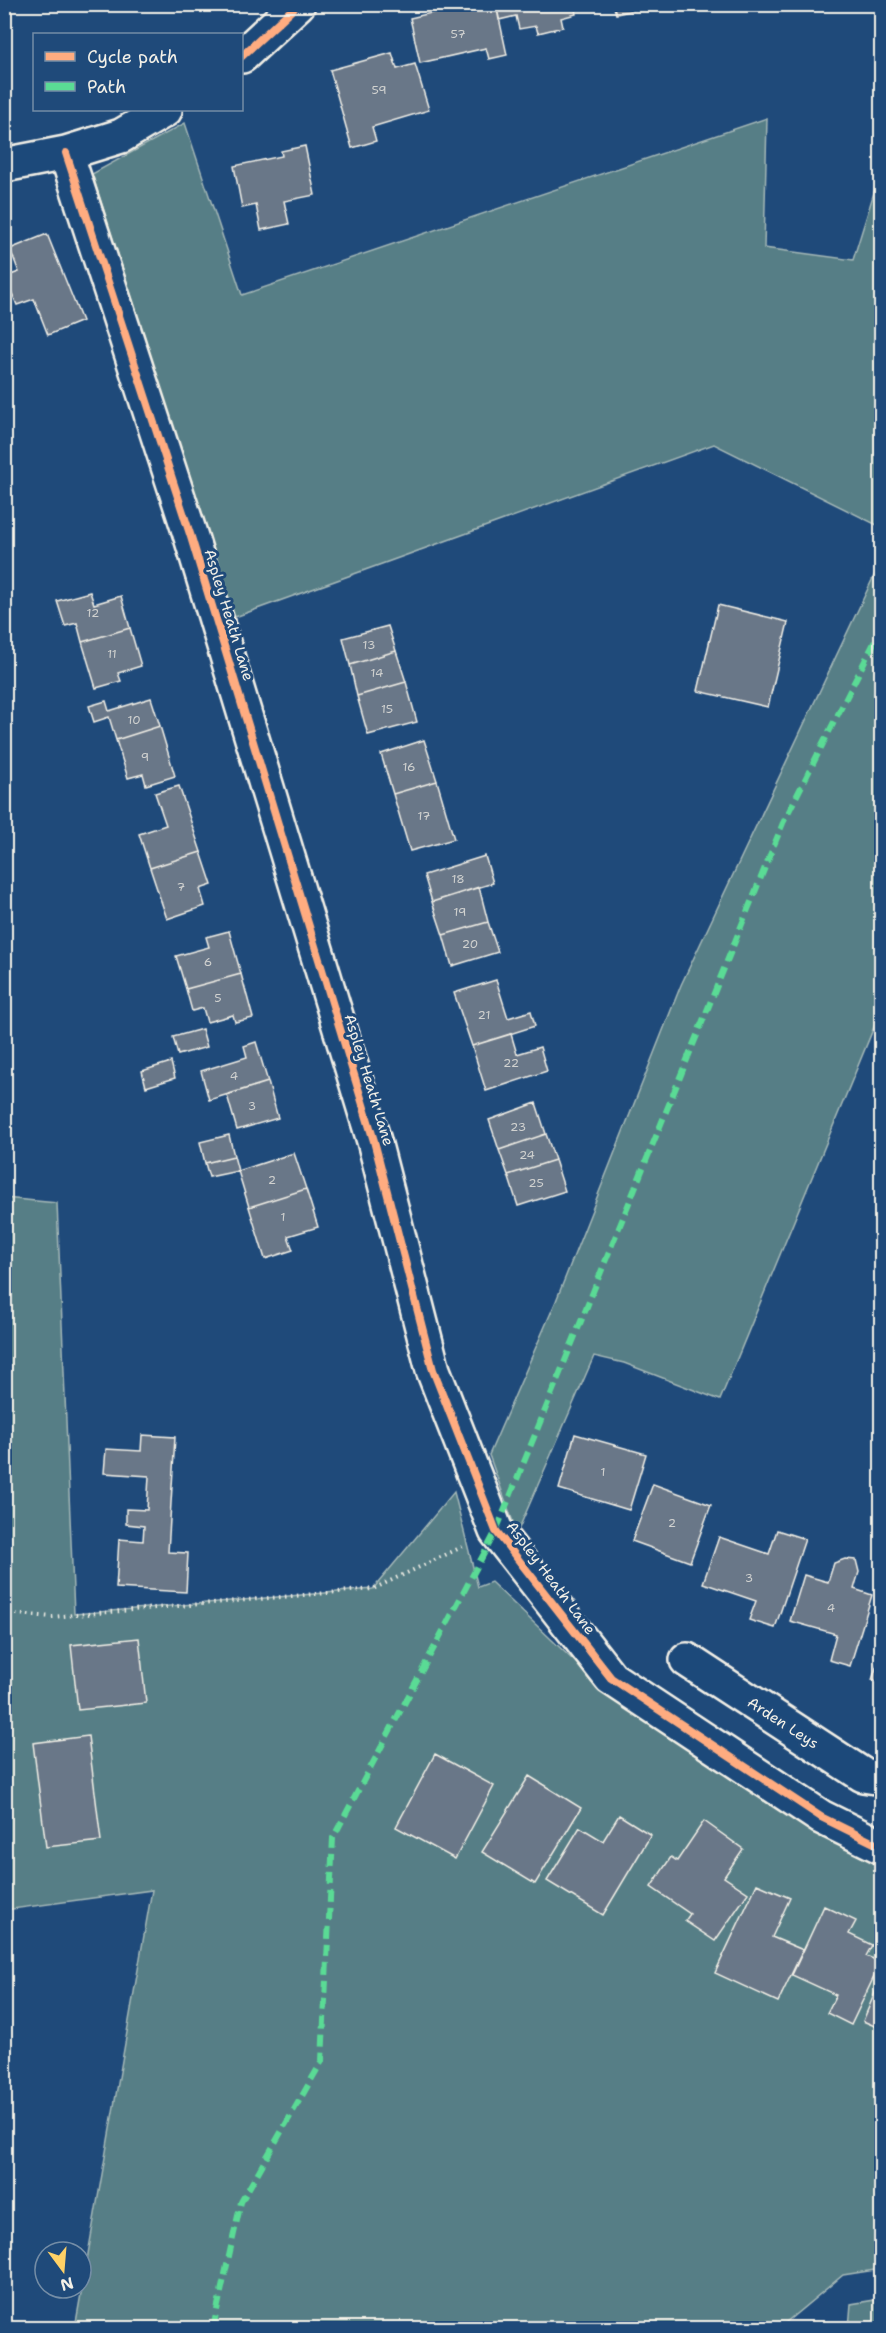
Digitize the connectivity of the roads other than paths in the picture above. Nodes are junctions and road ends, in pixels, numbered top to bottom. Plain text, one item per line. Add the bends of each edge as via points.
1 (298, 4) edge
2 (243, 55) edge
3 (163, 111) edge
4 (66, 153) junction
5 (4, 165) edge
6 (687, 1660) dead end
7 (882, 1778) edge
8 (882, 1847) edge

1 - 2 street
3 - 4 street via 120,136
4 - 5 street
4 - 8 street, Aspley Heath Lane via 191,537 374,1141 433,1370 496,1531 611,1678 821,1816
6 - 7 street, Arden Leys via 863,1775

